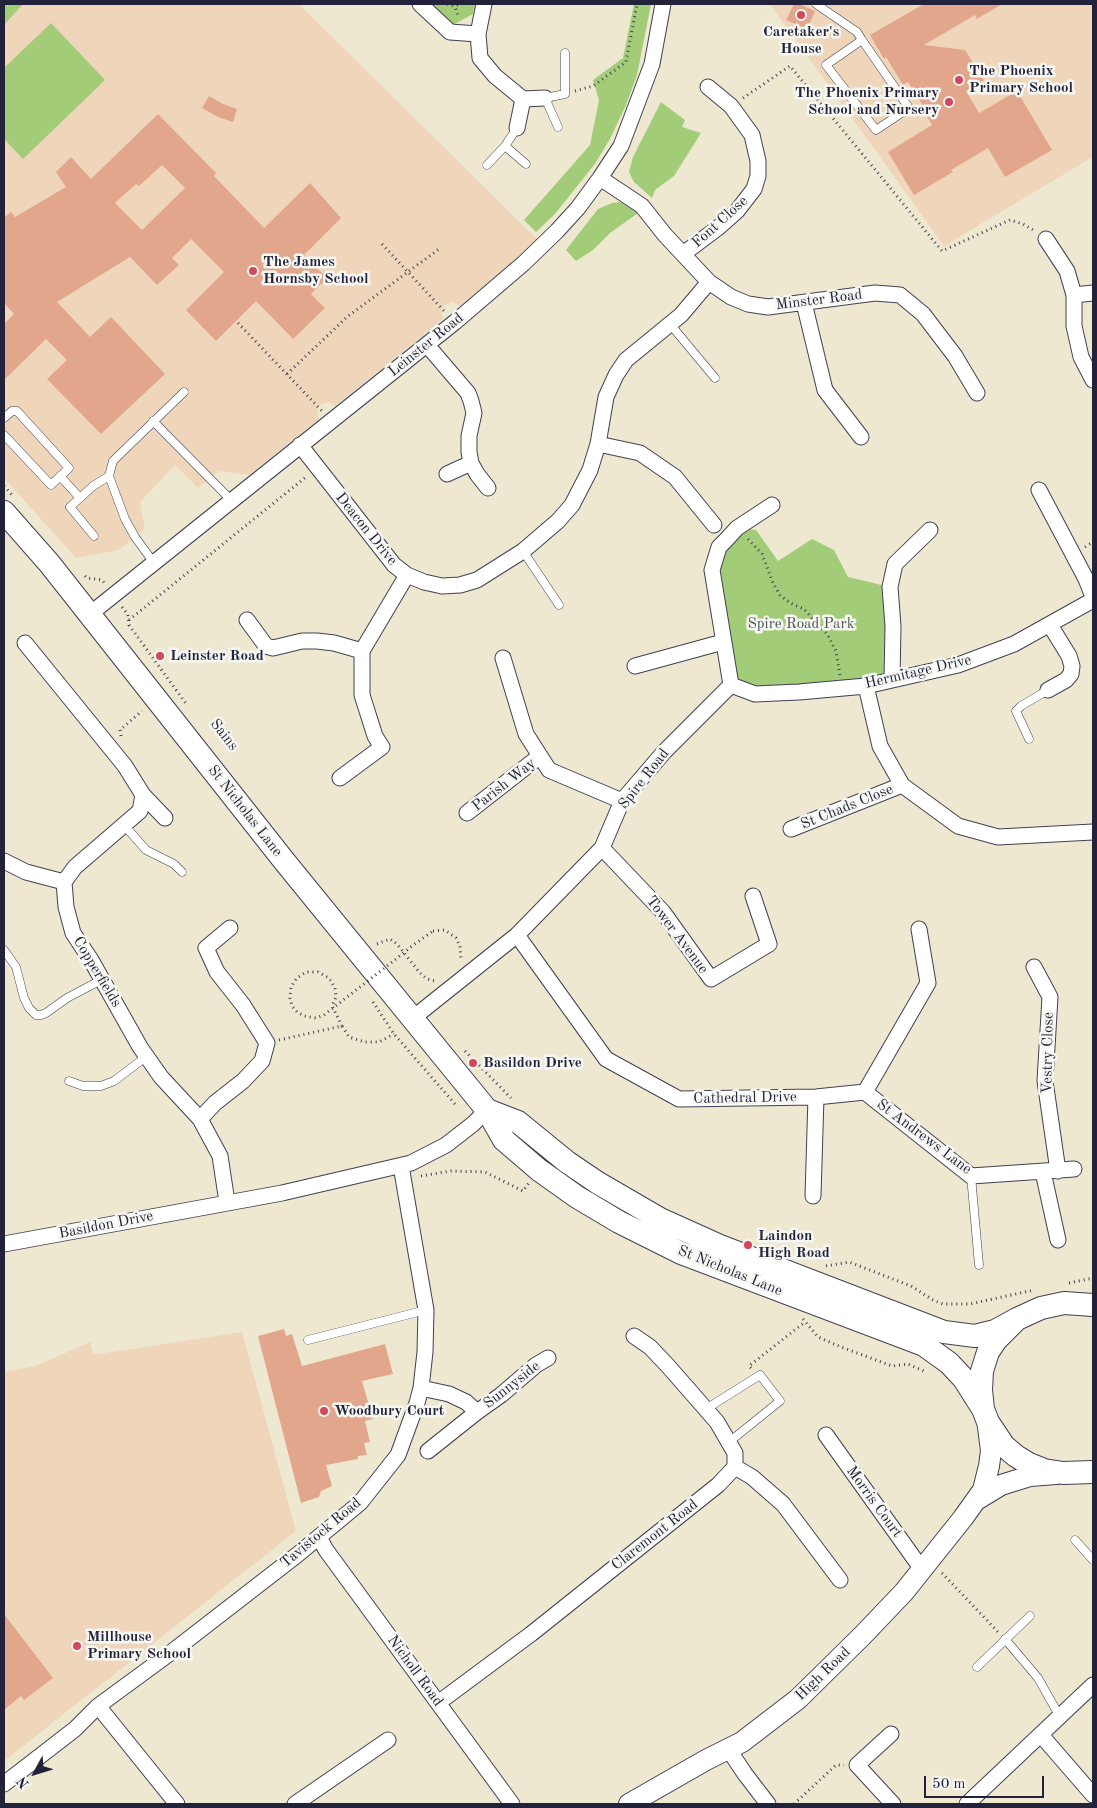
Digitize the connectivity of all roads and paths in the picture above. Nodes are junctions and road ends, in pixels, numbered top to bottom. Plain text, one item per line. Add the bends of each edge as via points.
1 (420, 4) edge
2 (447, 4) edge
3 (460, 4) edge
4 (484, 4) edge
5 (636, 4) edge
6 (663, 4) edge
7 (816, 4) edge
8 (478, 34) junction
9 (862, 40) junction
10 (565, 53) dead end
11 (708, 87) dead end
12 (565, 94) junction
13 (545, 98) junction
14 (523, 100) junction
15 (731, 106) junction
16 (558, 127) dead end
17 (517, 128) joint
18 (505, 146) junction
19 (526, 164) dead end
20 (487, 165) dead end
21 (600, 178) junction
22 (1046, 238) joint
23 (382, 244) dead end
24 (439, 250) dead end
25 (683, 254) junction
26 (409, 273) junction
27 (709, 282) junction
28 (1093, 293) edge
29 (1074, 295) junction
30 (804, 303) junction
31 (455, 322) junction
32 (238, 323) dead end
33 (670, 324) junction
34 (427, 345) junction
35 (287, 374) junction
36 (715, 378) dead end
37 (1093, 380) edge
38 (184, 392) dead end
39 (977, 393) dead end
40 (4, 418) edge
41 (331, 420) junction
42 (153, 421) junction
43 (4, 434) edge
44 (861, 437) dead end
45 (598, 444) junction
46 (300, 445) junction
47 (471, 463) junction
48 (447, 474) dead end
49 (309, 475) dead end
50 (60, 476) junction
51 (109, 476) junction
52 (4, 486) edge
53 (488, 488) dead end
54 (1038, 490) dead end
55 (80, 498) junction
56 (231, 500) junction
57 (772, 505) dead end
58 (10, 506) edge
59 (714, 525) dead end
60 (736, 530) junction
61 (930, 530) dead end
62 (94, 536) dead end
63 (523, 551) junction
64 (154, 563) junction
65 (81, 572) dead end
66 (407, 575) junction
67 (114, 596) junction
68 (1093, 599) edge
69 (559, 605) dead end
70 (90, 614) junction
71 (129, 620) junction
72 (247, 620) dead end
73 (1050, 624) junction
74 (26, 642) dead end
75 (724, 642) junction
76 (362, 651) junction
77 (503, 658) dead end
78 (635, 666) dead end
79 (892, 680) junction
80 (731, 685) junction
81 (866, 686) junction
82 (842, 688) junction
83 (1048, 690) joint
84 (143, 710) dead end
85 (192, 711) dead end
86 (1029, 739) dead end
87 (540, 756) junction
88 (125, 766) junction
89 (340, 778) dead end
90 (902, 784) junction
91 (143, 795) junction
92 (622, 802) junction
93 (467, 813) dead end
94 (165, 818) dead end
95 (124, 826) junction
96 (791, 829) dead end
97 (1093, 832) edge
98 (602, 848) junction
99 (4, 861) edge
100 (182, 872) dead end
101 (64, 882) junction
102 (753, 896) dead end
103 (230, 928) dead end
104 (919, 929) dead end
105 (517, 935) junction
106 (372, 937) dead end
107 (377, 944) junction
108 (4, 950) edge
109 (382, 950) dead end
110 (388, 957) dead end
111 (460, 963) dead end
112 (394, 964) dead end
113 (1034, 967) dead end
114 (103, 979) junction
115 (438, 982) dead end
116 (414, 1018) junction
117 (342, 1026) junction
118 (394, 1034) dead end
119 (266, 1043) junction
120 (463, 1048) dead end
121 (146, 1056) junction
122 (69, 1081) dead end
123 (866, 1092) junction
124 (816, 1097) junction
125 (514, 1100) dead end
126 (487, 1110) junction
127 (200, 1119) junction
128 (1074, 1169) dead end
129 (1050, 1171) junction
130 (402, 1173) junction
131 (522, 1176) dead end
132 (971, 1176) junction
133 (530, 1182) junction
134 (537, 1187) dead end
135 (813, 1196) dead end
136 (227, 1202) junction
137 (1058, 1240) dead end
138 (4, 1244) edge
139 (980, 1264) dead end
140 (824, 1266) dead end
141 (1093, 1278) edge
142 (1042, 1288) dead end
143 (1066, 1294) junction
144 (1093, 1295) edge
145 (1093, 1305) edge
146 (426, 1310) junction
147 (801, 1317) dead end
148 (1018, 1319) junction
149 (805, 1322) junction
150 (634, 1336) dead end
151 (308, 1340) dead end
152 (548, 1358) dead end
153 (932, 1374) dead end
154 (757, 1376) junction
155 (421, 1388) junction
156 (706, 1409) junction
157 (477, 1412) junction
158 (985, 1414) junction
159 (826, 1435) dead end
160 (728, 1442) junction
161 (428, 1451) dead end
162 (735, 1467) junction
163 (1093, 1472) edge
164 (1063, 1474) junction
165 (978, 1499) junction
166 (319, 1537) junction
167 (1075, 1540) dead end
168 (1093, 1560) edge
169 (927, 1564) junction
170 (840, 1580) dead end
171 (1030, 1616) dead end
172 (1005, 1639) junction
173 (977, 1667) dead end
174 (1093, 1685) edge
175 (438, 1702) junction
176 (98, 1706) junction
177 (1060, 1717) junction
178 (891, 1734) dead end
179 (1042, 1736) junction
180 (388, 1740) dead end
181 (729, 1750) junction
182 (858, 1765) junction
183 (4, 1784) edge
184 (1093, 1795) edge
185 (177, 1804) edge
186 (294, 1804) edge
187 (512, 1804) edge
188 (629, 1804) edge
189 (768, 1804) edge
190 (794, 1804) edge
191 (893, 1804) edge
192 (967, 1804) edge

1 - 8 street via 450,32
2 - 3 path
4 - 8 street
5 - 12 path via 626,62 593,86
6 - 21 street, Leinster Road via 652,64 638,105 621,146
7 - 9 lane via 857,32
8 - 14 street via 480,58
9 - 9 lane via 909,108 876,130 826,65
10 - 12 lane
11 - 15 street, Font Close
12 - 13 lane
13 - 14 street
13 - 16 lane
14 - 17 street
15 - 22 path via 790,66 942,251 1010,220 1024,224
15 - 25 street, Font Close via 752,135 756,149 758,176 754,189 737,211
17 - 18 lane
18 - 19 lane
18 - 20 lane
21 - 25 street, Minster Road via 642,206
21 - 31 street, Leinster Road via 578,208 524,263
22 - 29 street via 1067,271
23 - 26 path
24 - 26 path
25 - 27 street, Minster Road
26 - 31 path
26 - 35 path via 347,317
27 - 30 street, Minster Road via 748,304 768,307
27 - 33 street, Deacon Drive
28 - 29 street
29 - 37 street via 1074,326 1081,357
30 - 39 street, Minster Road via 875,293 900,295 922,314 955,356
30 - 44 street via 825,390
31 - 34 street, Leinster Road
32 - 35 path
33 - 36 lane
33 - 45 street, Deacon Drive via 626,360 616,375 606,397
34 - 41 street, Leinster Road
34 - 47 street via 468,393 471,401 474,413 469,436
35 - 41 path
38 - 42 lane
40 - 50 lane via 17,411 69,468
41 - 46 street, Leinster Road
42 - 51 lane via 113,461
42 - 56 lane
43 - 50 lane via 51,485
45 - 59 street via 640,453 668,472
45 - 63 street, Deacon Drive via 590,470 572,505
46 - 56 street, Leinster Road
46 - 66 street, Deacon Drive via 382,551
47 - 48 street
47 - 53 street
49 - 71 path
50 - 55 lane
51 - 55 lane
51 - 64 lane via 135,538
52 - 58 path
54 - 68 street, Hermitage Drive via 1086,578
55 - 62 lane via 70,508
56 - 64 street, Leinster Road
57 - 60 street
58 - 70 main road, St Nicholas Lane
60 - 75 street via 719,547 712,570
60 - 82 path via 762,554 780,596 804,609 827,634 836,651
61 - 79 street via 895,564 890,587
63 - 66 street, Deacon Drive via 477,580 460,585 442,586
63 - 69 lane
64 - 67 street, Leinster Road
65 - 67 path, Sains via 87,578 102,580
66 - 76 street
67 - 70 street, Leinster Road
67 - 71 path, Sains
68 - 73 street, Hermitage Drive
70 - 116 main road, St Nicholas Lane via 285,862
71 - 85 path, Sains via 129,625
72 - 76 street via 266,646 273,648 317,641
73 - 79 street, Hermitage Drive via 1014,644 958,666
73 - 83 street via 1072,666 1066,680
74 - 88 street
75 - 78 street
75 - 80 street
76 - 89 street via 362,695 375,736 382,747
77 - 87 street, Parish Way via 526,734
79 - 81 street, Hermitage Drive
80 - 82 street, Hermitage Drive via 755,694
80 - 92 street, Spire Road via 664,752
81 - 82 street, Hermitage Drive
81 - 90 street via 880,746
83 - 86 lane via 1016,711
84 - 88 path via 120,730
87 - 92 street, Parish Way via 549,770
87 - 93 street, Parish Way
88 - 91 street
90 - 96 street, St Chads Close
90 - 97 street via 958,826 998,837
91 - 94 street
91 - 95 street via 140,811
92 - 98 street, Spire Road
95 - 100 lane via 146,850 174,864
95 - 101 street via 75,868
98 - 102 street, Tower Avenue via 663,912 711,979 769,944
98 - 105 street, Spire Road
99 - 101 street via 26,872
101 - 114 street, Copperfields via 73,933
103 - 119 street via 206,948 217,972 243,1005
104 - 123 street via 928,983
105 - 116 street, Spire Road
105 - 124 street, Cathedral Drive via 606,1059 679,1100
106 - 107 path
107 - 109 path
107 - 115 path via 390,939 427,979
108 - 114 lane via 16,967 24,998 36,1015 46,1013
110 - 112 path
111 - 117 path, bridge via 462,952 456,938 446,930 433,931 412,946 389,965 338,1004 331,1010 316,1018 304,1016 292,1006 290,987 297,978 306,972 318,972 329,978 336,997 332,1006 336,1012
113 - 129 street, Vestry Close via 1050,997 1045,1081
114 - 121 street, Copperfields
116 - 126 main road, St Nicholas Lane
117 - 118 path via 349,1037 365,1042 379,1042
117 - 119 path
119 - 127 street via 262,1061
120 - 125 path
121 - 122 lane via 114,1081 101,1086 83,1086
121 - 127 street, Copperfields
123 - 124 street, Cathedral Drive
123 - 132 street, St Andrews Lane
124 - 135 street
126 - 130 street, Basildon Drive via 446,1145 411,1163
126 - 148 main road, St Nicholas Lane via 518,1122 598,1184 660,1219 720,1246 944,1332 976,1336
126 - 158 main road, St Nicholas Lane via 504,1140 577,1197 682,1253 924,1345 964,1379
127 - 136 street, Copperfields via 220,1156
128 - 129 street, St Andrews Lane
129 - 132 street, St Andrews Lane
129 - 137 street, Vestry Close
130 - 133 path via 485,1172 523,1191
130 - 136 street, Basildon Drive
130 - 146 street, Tavistock Road
131 - 133 path
132 - 139 lane
133 - 134 path
136 - 138 street, Basildon Drive
140 - 142 path via 849,1262 911,1286 944,1304 970,1304
141 - 143 path
143 - 144 street
143 - 145 main road, St Nicholas Lane
143 - 148 main road, St Nicholas Lane
146 - 151 lane
146 - 155 street, Tavistock Road
147 - 149 path
148 - 158 main road via 988,1352 981,1390
149 - 153 path via 818,1337 841,1347 892,1366 908,1364
149 - 154 path via 749,1366
150 - 156 street via 662,1360
152 - 157 street, Sunnyside
154 - 156 lane
154 - 160 lane via 760,1375 780,1402
155 - 157 street, Sunnyside via 449,1394
155 - 166 street, Tavistock Road via 398,1455 360,1503
156 - 160 street
157 - 161 street, Sunnyside
158 - 164 main road, St Nicholas Lane via 995,1435 1016,1456 1044,1470
158 - 165 street, High Road via 990,1466
159 - 169 street, Morris Court via 916,1561
160 - 162 street via 735,1453
162 - 170 street via 783,1504
162 - 175 street, Claremont Road via 718,1485 532,1634
163 - 164 main road, St Nicholas Lane
164 - 165 street, High Road via 1015,1480
165 - 169 street, High Road
166 - 175 street, Nicholl Road
166 - 176 street, Tavistock Road
167 - 168 lane
169 - 172 path
169 - 181 street, High Road via 863,1635 798,1699
171 - 172 lane
172 - 173 lane
172 - 177 lane via 1038,1678
174 - 177 street
175 - 187 street, Nicholl Road
176 - 183 street, Tavistock Road
176 - 185 street
177 - 179 street
178 - 182 street
179 - 184 street
179 - 192 street
180 - 186 street
181 - 188 street, High Road
181 - 189 street
182 - 190 path via 836,1766
182 - 191 street

